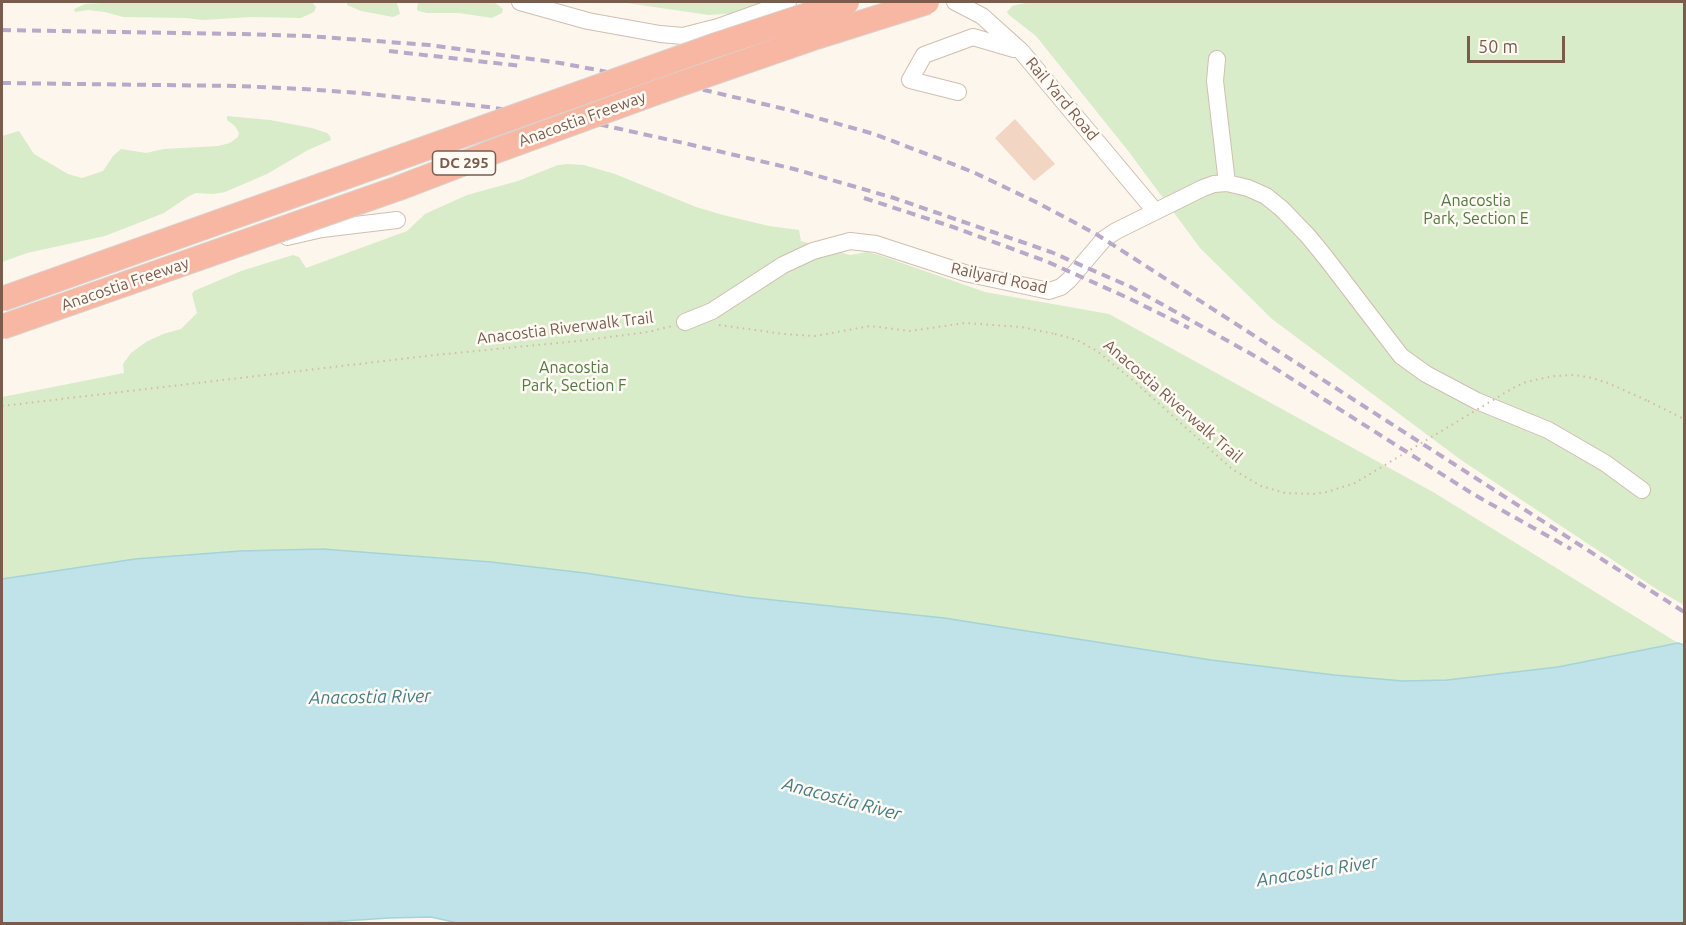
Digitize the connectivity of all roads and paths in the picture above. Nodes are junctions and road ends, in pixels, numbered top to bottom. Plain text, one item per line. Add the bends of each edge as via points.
1 (520, 2) edge
2 (788, 2) edge
3 (847, 2) edge
4 (927, 2) edge
5 (955, 2) edge
6 (1021, 51) junction
7 (1217, 59) dead end
8 (958, 92) dead end
9 (1227, 183) junction
10 (1155, 211) junction
11 (397, 220) dead end
12 (228, 249) junction
13 (2, 299) edge
14 (685, 322) joint
15 (715, 324) dead end
16 (2, 327) edge
17 (2, 406) edge
18 (1684, 419) edge
19 (1642, 490) dead end

1 - 2 lane via 588,21 683,36
3 - 13 highway, Anacostia Freeway / DC 295, bridge
4 - 12 highway, Anacostia Freeway / DC 295, bridge via 660,91
5 - 6 lane, Rail Yard Road via 982,16
6 - 8 lane via 973,37 924,55 910,80
6 - 10 lane, Rail Yard Road
7 - 9 lane via 1215,81
9 - 10 lane, Railyard Road via 1203,188
9 - 19 lane via 1266,196 1282,209 1326,258 1401,356 1477,401 1548,430 1605,462
10 - 14 lane, Railyard Road via 1110,234 1069,280 1049,291 965,273 876,244 850,241 813,251 783,265 712,311
11 - 12 lane via 322,229
12 - 16 highway, Anacostia Freeway / DC 295, bridge
14 - 17 path, Anacostia Riverwalk Trail via 648,332 578,341
15 - 18 path, Anacostia Riverwalk Trail, bridge via 803,336 870,326 910,331 965,323 1021,327 1077,340 1136,383 1232,469 1261,486 1285,493 1320,493 1355,483 1513,388 1533,380 1574,375 1592,378

